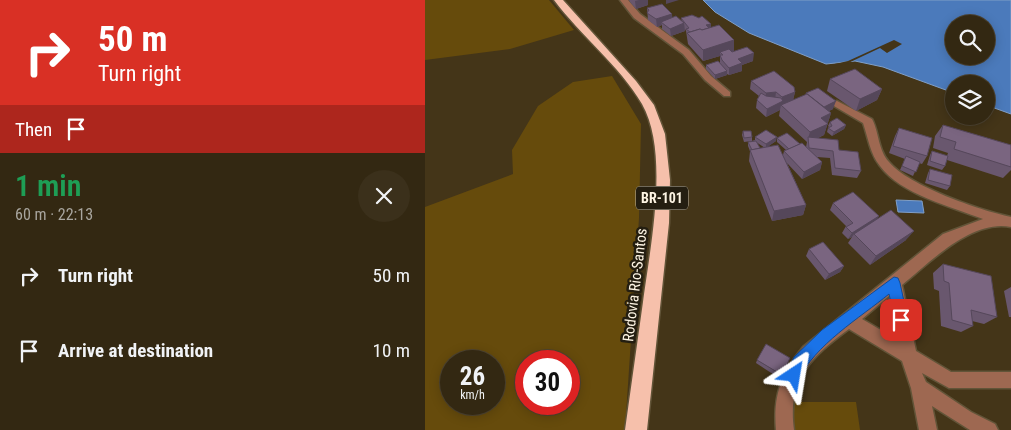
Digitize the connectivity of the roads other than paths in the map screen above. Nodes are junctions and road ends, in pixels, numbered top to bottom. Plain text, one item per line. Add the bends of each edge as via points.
1 (558, 0) edge
2 (625, 0) edge
3 (727, 94) dead end
4 (837, 104) edge
5 (997, 219) junction
6 (1011, 222) edge
7 (894, 283) junction
8 (849, 320) junction
9 (909, 357) junction
10 (1011, 380) edge
11 (919, 388) junction
12 (636, 430) edge
13 (785, 430) edge
14 (928, 430) edge
15 (989, 430) edge

1 - 12 highway, Rodovia Rio-Santos / BR-101 via 633,83 648,105 659,134 663,180 661,223
2 - 3 street via 637,16 686,52
4 - 5 street via 868,121 882,162 892,174
5 - 6 street
5 - 7 street via 948,238
7 - 8 street
7 - 9 street
8 - 9 street
8 - 13 street via 827,335 799,362 783,400
9 - 10 street via 949,380
9 - 11 street
11 - 14 street
11 - 15 street

